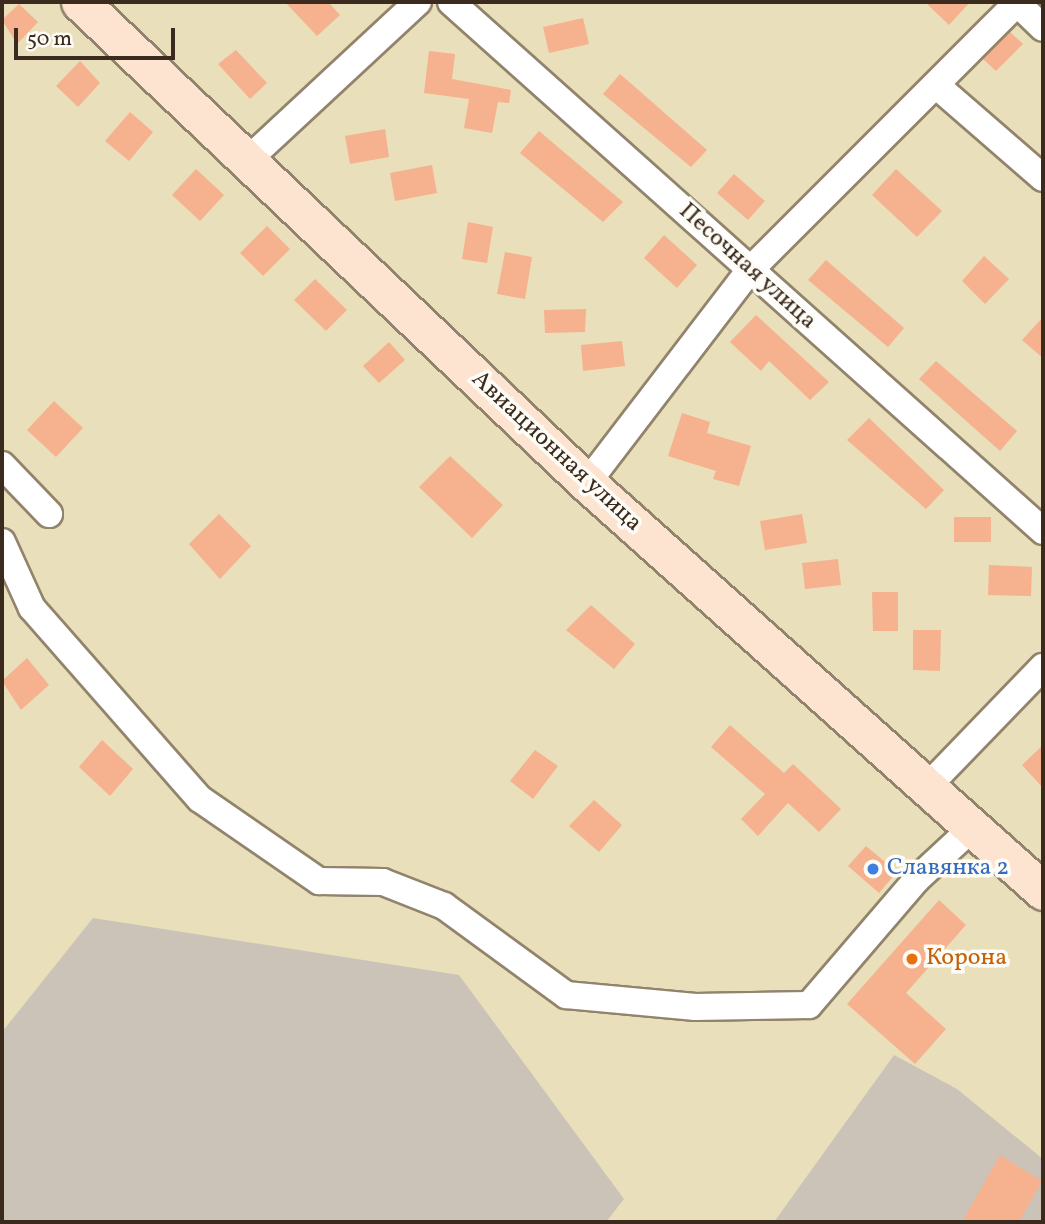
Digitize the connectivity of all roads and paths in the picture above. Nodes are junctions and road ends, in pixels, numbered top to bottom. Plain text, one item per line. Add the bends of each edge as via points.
1 (80, 2) edge
2 (418, 2) edge
3 (451, 2) edge
4 (1017, 2) edge
5 (1043, 28) edge
6 (936, 85) junction
7 (250, 158) junction
8 (1043, 178) edge
9 (750, 270) junction
10 (2, 465) edge
11 (587, 483) junction
12 (50, 514) dead end
13 (1043, 531) edge
14 (2, 542) edge
15 (1043, 667) edge
16 (927, 787) junction
17 (972, 828) junction
18 (1043, 891) edge

1 - 7 main road, Авиационная улица
2 - 7 street
3 - 9 street, Песочная улица
4 - 5 street
4 - 6 street
6 - 8 street
6 - 9 street
7 - 11 main road, Авиационная улица
9 - 11 street
9 - 13 street, Песочная улица
10 - 12 street
11 - 16 main road, Авиационная улица
14 - 17 street via 32,608 200,799 319,881 383,882 444,905 566,995 695,1007 809,1005 916,880
15 - 16 street
16 - 17 main road, Авиационная улица
17 - 18 main road, Авиационная улица

